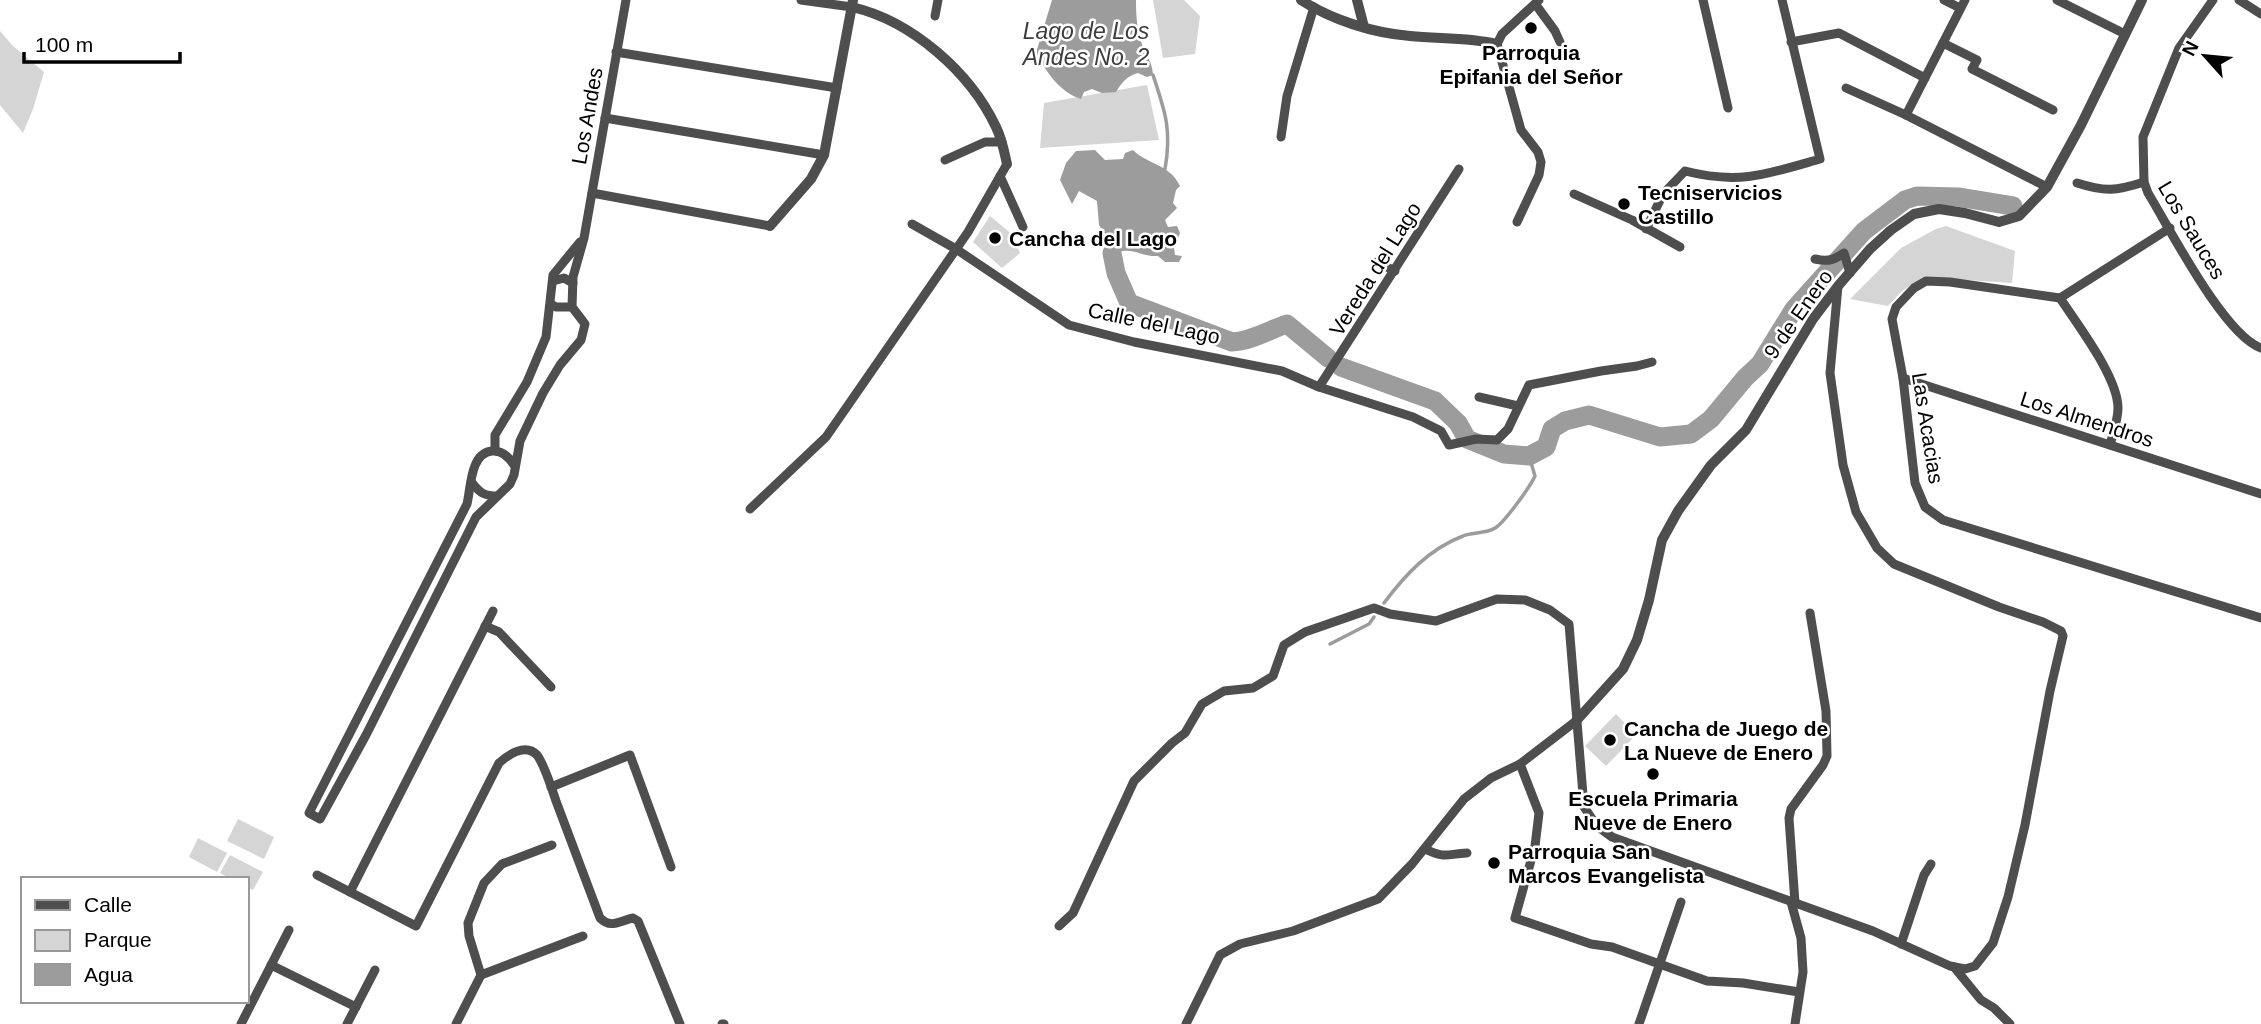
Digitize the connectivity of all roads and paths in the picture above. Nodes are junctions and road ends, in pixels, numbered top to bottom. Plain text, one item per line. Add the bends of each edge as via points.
1 (626, 0) edge
2 (801, 0) edge
3 (938, 0) edge
4 (1301, 0) edge
5 (1357, 0) edge
6 (1703, 0) edge
7 (1782, 0) edge
8 (1944, 0) edge
9 (2057, 0) edge
10 (2142, 0) edge
11 (2213, 0) edge
12 (2239, 0) edge
13 (1537, 2) edge
14 (852, 4) edge
15 (1962, 4) edge
16 (1314, 7) junction
17 (2261, 14) edge
18 (935, 16) dead end
19 (1364, 27) junction
20 (2125, 34) junction
21 (1560, 42) dead end
22 (1791, 43) junction
23 (1943, 43) junction
24 (1497, 44) junction
25 (616, 52) junction
26 (1925, 78) junction
27 (837, 88) junction
28 (1846, 88) dead end
29 (1728, 108) dead end
30 (2053, 110) dead end
31 (1906, 115) junction
32 (605, 118) junction
33 (1281, 137) dead end
34 (1002, 142) junction
35 (824, 155) junction
36 (945, 160) dead end
37 (1007, 163) joint
38 (1459, 169) dead end
39 (1000, 176) junction
40 (2144, 182) junction
41 (2077, 183) dead end
42 (2047, 187) junction
43 (592, 193) junction
44 (1574, 194) dead end
45 (1517, 222) dead end
46 (912, 224) dead end
47 (770, 226) joint
48 (1023, 227) dead end
49 (2170, 228) junction
50 (1646, 229) junction
51 (584, 238) junction
52 (1680, 247) dead end
53 (957, 249) junction
54 (1815, 259) dead end
55 (1377, 262) dead end
56 (1395, 271) junction
57 (1849, 272) junction
58 (553, 281) junction
59 (573, 283) junction
60 (1838, 286) junction
61 (2060, 299) junction
62 (551, 304) junction
63 (572, 307) junction
64 (2261, 348) edge
65 (1652, 362) dead end
66 (1903, 378) junction
67 (1320, 387) junction
68 (1479, 397) dead end
69 (1518, 406) junction
70 (2110, 445) junction
71 (495, 450) junction
72 (514, 465) junction
73 (473, 484) junction
74 (2261, 494) edge
75 (498, 496) junction
76 (750, 509) dead end
77 (430, 574) junction
78 (445, 583) junction
79 (493, 611) dead end
80 (1810, 613) dead end
81 (2261, 618) edge
82 (485, 626) junction
83 (391, 652) junction
84 (405, 659) junction
85 (551, 687) dead end
86 (1576, 721) junction
87 (353, 730) junction
88 (366, 735) junction
89 (1520, 764) junction
90 (551, 787) junction
91 (552, 845) dead end
92 (1425, 849) junction
93 (1467, 853) dead end
94 (1931, 864) dead end
95 (671, 867) dead end
96 (317, 875) dead end
97 (350, 892) junction
98 (1681, 902) dead end
99 (1793, 903) junction
100 (1059, 926) dead end
101 (289, 930) dead end
102 (583, 936) dead end
103 (1901, 944) junction
104 (1660, 964) junction
105 (271, 965) junction
106 (1954, 967) junction
107 (375, 970) dead end
108 (481, 975) junction
109 (1799, 992) junction
110 (356, 1007) junction
111 (457, 1023) edge
112 (242, 1024) edge
113 (347, 1024) edge
114 (680, 1024) edge
115 (1186, 1024) edge
116 (1639, 1024) edge
117 (1795, 1024) edge
118 (2010, 1024) edge

1 - 25 street, Los Andes
2 - 14 street
3 - 18 street
4 - 16 street
5 - 19 street
6 - 29 street
7 - 22 street
8 - 15 street
9 - 20 street
10 - 20 street, 9 de Enero
11 - 40 street, Los Sauces via 2179,48 2143,137
12 - 17 street
13 - 21 street
13 - 24 street
14 - 27 street
14 - 34 street via 889,20 944,57 981,101
15 - 23 street
16 - 19 street
16 - 33 street via 1287,96
19 - 24 street
20 - 42 street, 9 de Enero
22 - 26 street via 1839,33
22 - 50 street via 1820,159 1758,177 1709,177 1685,171 1663,194
23 - 26 street
23 - 30 street via 1978,60 1972,69
24 - 45 street via 1521,130 1541,162
25 - 27 street
25 - 32 street, Los Andes
26 - 31 street
27 - 35 street
28 - 31 street
31 - 42 street
32 - 35 street
32 - 43 street, Los Andes
34 - 36 street via 985,142
34 - 37 street
35 - 47 street via 811,179
37 - 39 street
38 - 56 street, Vereda del Lago
39 - 48 street
39 - 53 street
40 - 41 street via 2107,191
40 - 49 street, Los Sauces
42 - 57 street, 9 de Enero via 2020,216 2000,222 1939,209 1914,214
43 - 47 street
43 - 51 street, Los Andes
44 - 50 street
46 - 53 street, Calle del Lago
49 - 61 street
49 - 64 street, Los Sauces via 2238,333
50 - 52 street
51 - 58 street
51 - 59 street, Los Andes
53 - 67 street, Calle del Lago via 1069,325 1282,371
53 - 76 street via 826,438
54 - 57 street via 1845,255
55 - 56 street
56 - 67 street, Vereda del Lago
57 - 60 street, 9 de Enero
58 - 59 street via 564,278
58 - 62 street
59 - 63 street, Los Andes
60 - 86 street, 9 de Enero via 1746,430 1711,465 1678,511 1662,540 1645,614 1623,669
60 - 106 street via 1829,373 1843,465 1856,512 1877,548 1894,564 2043,622 2063,636 2025,825 1993,943 1975,965 1965,970
61 - 66 street, Las Acacias via 1926,281 1904,297 1892,319
61 - 70 street via 2113,386 2118,407
62 - 63 street
62 - 71 street via 546,337 527,382 495,435
63 - 72 street via 585,324 581,340 543,393
65 - 69 street via 1529,385
66 - 70 street, Los Almendros
66 - 81 street, Las Acacias via 1915,483 1925,506 1943,520
67 - 69 street, Calle del Lago via 1413,417 1441,431 1449,445 1497,440 1508,429
68 - 69 street
70 - 74 street, Los Almendros
71 - 72 street
71 - 73 street via 485,452 473,467
72 - 75 street via 510,484
73 - 75 street via 478,492
73 - 77 street
75 - 78 street via 477,517
77 - 78 street
77 - 83 street
78 - 84 street
79 - 82 street
80 - 99 street via 1818,649 1827,756 1791,809
82 - 85 street via 499,632
82 - 97 street
83 - 84 street
83 - 87 street
84 - 88 street
86 - 89 street
86 - 99 street via 1584,807 1597,826 1629,844
86 - 100 street via 1569,624 1525,600 1497,599 1436,621 1374,608 1305,632 1284,645 1273,676 1253,688 1224,691 1202,704 1185,733 1134,780 1073,914
87 - 88 street
87 - 88 street via 309,813 320,819
89 - 92 street via 1491,778 1464,800
89 - 104 street via 1539,813 1515,918
90 - 95 street via 630,755
90 - 97 street via 537,755 530,751 508,754 499,763 416,926
90 - 114 street via 600,918 613,925 633,918 638,921
91 - 108 street via 502,864 484,883 468,923
92 - 93 street via 1439,856
92 - 115 street via 1378,899 1293,931 1240,944 1220,955
94 - 103 street
96 - 97 street
98 - 104 street
99 - 103 street
99 - 109 street via 1801,938
101 - 105 street
102 - 108 street
103 - 106 street
104 - 109 street via 1707,981
104 - 116 street
105 - 110 street
105 - 112 street
106 - 118 street via 1981,1000
107 - 110 street
108 - 111 street
109 - 117 street
110 - 113 street

